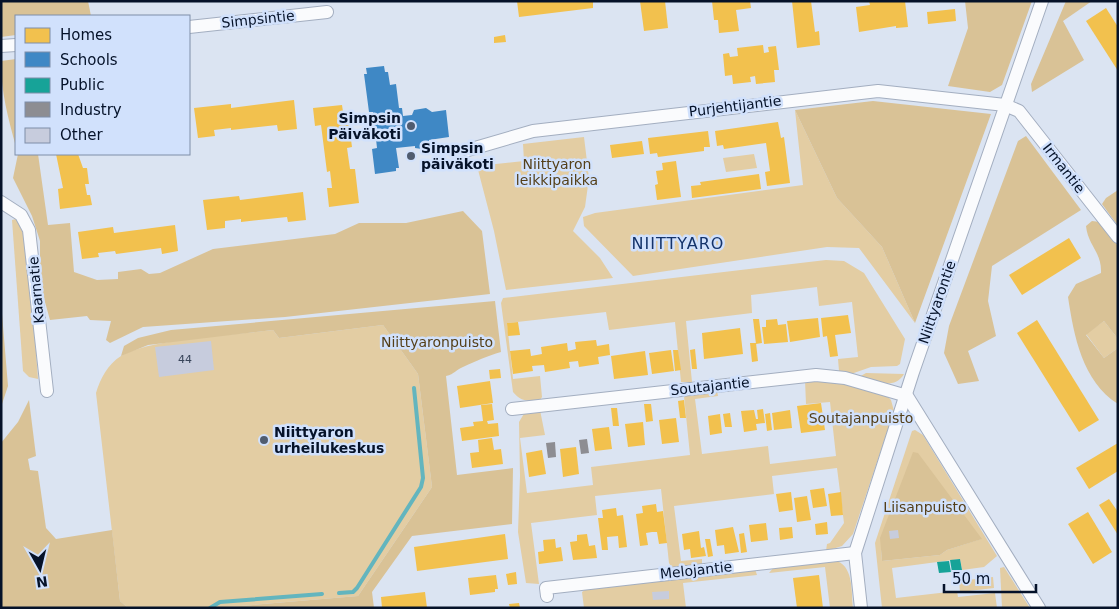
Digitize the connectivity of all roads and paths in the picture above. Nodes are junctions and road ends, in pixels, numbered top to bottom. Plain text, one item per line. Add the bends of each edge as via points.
1 (1042, 1) edge
2 (327, 12) dead end
3 (190, 27) edge
4 (15, 45) edge
5 (1, 46) edge
6 (1005, 105) junction
7 (468, 150) dead end
8 (1, 202) edge
9 (1118, 238) edge
10 (46, 391) dead end
11 (907, 396) junction
12 (512, 409) dead end
13 (855, 553) junction
14 (547, 596) dead end
15 (861, 608) edge
16 (1039, 608) edge

1 - 6 street, Niittyarontie
2 - 3 street, Simpsintie
4 - 5 street
6 - 7 street, Purjehtijantie via 878,91 533,131
6 - 9 street, Irmantie via 1019,111
6 - 11 street, Niittyarontie
8 - 10 street, Kaarnatie via 21,216 29,230
11 - 12 street, Soutajantie via 845,378 816,375
11 - 13 street, Niittyarontie
11 - 16 street
13 - 14 street, Melojantie via 546,588
13 - 15 street, Niittyarontie

